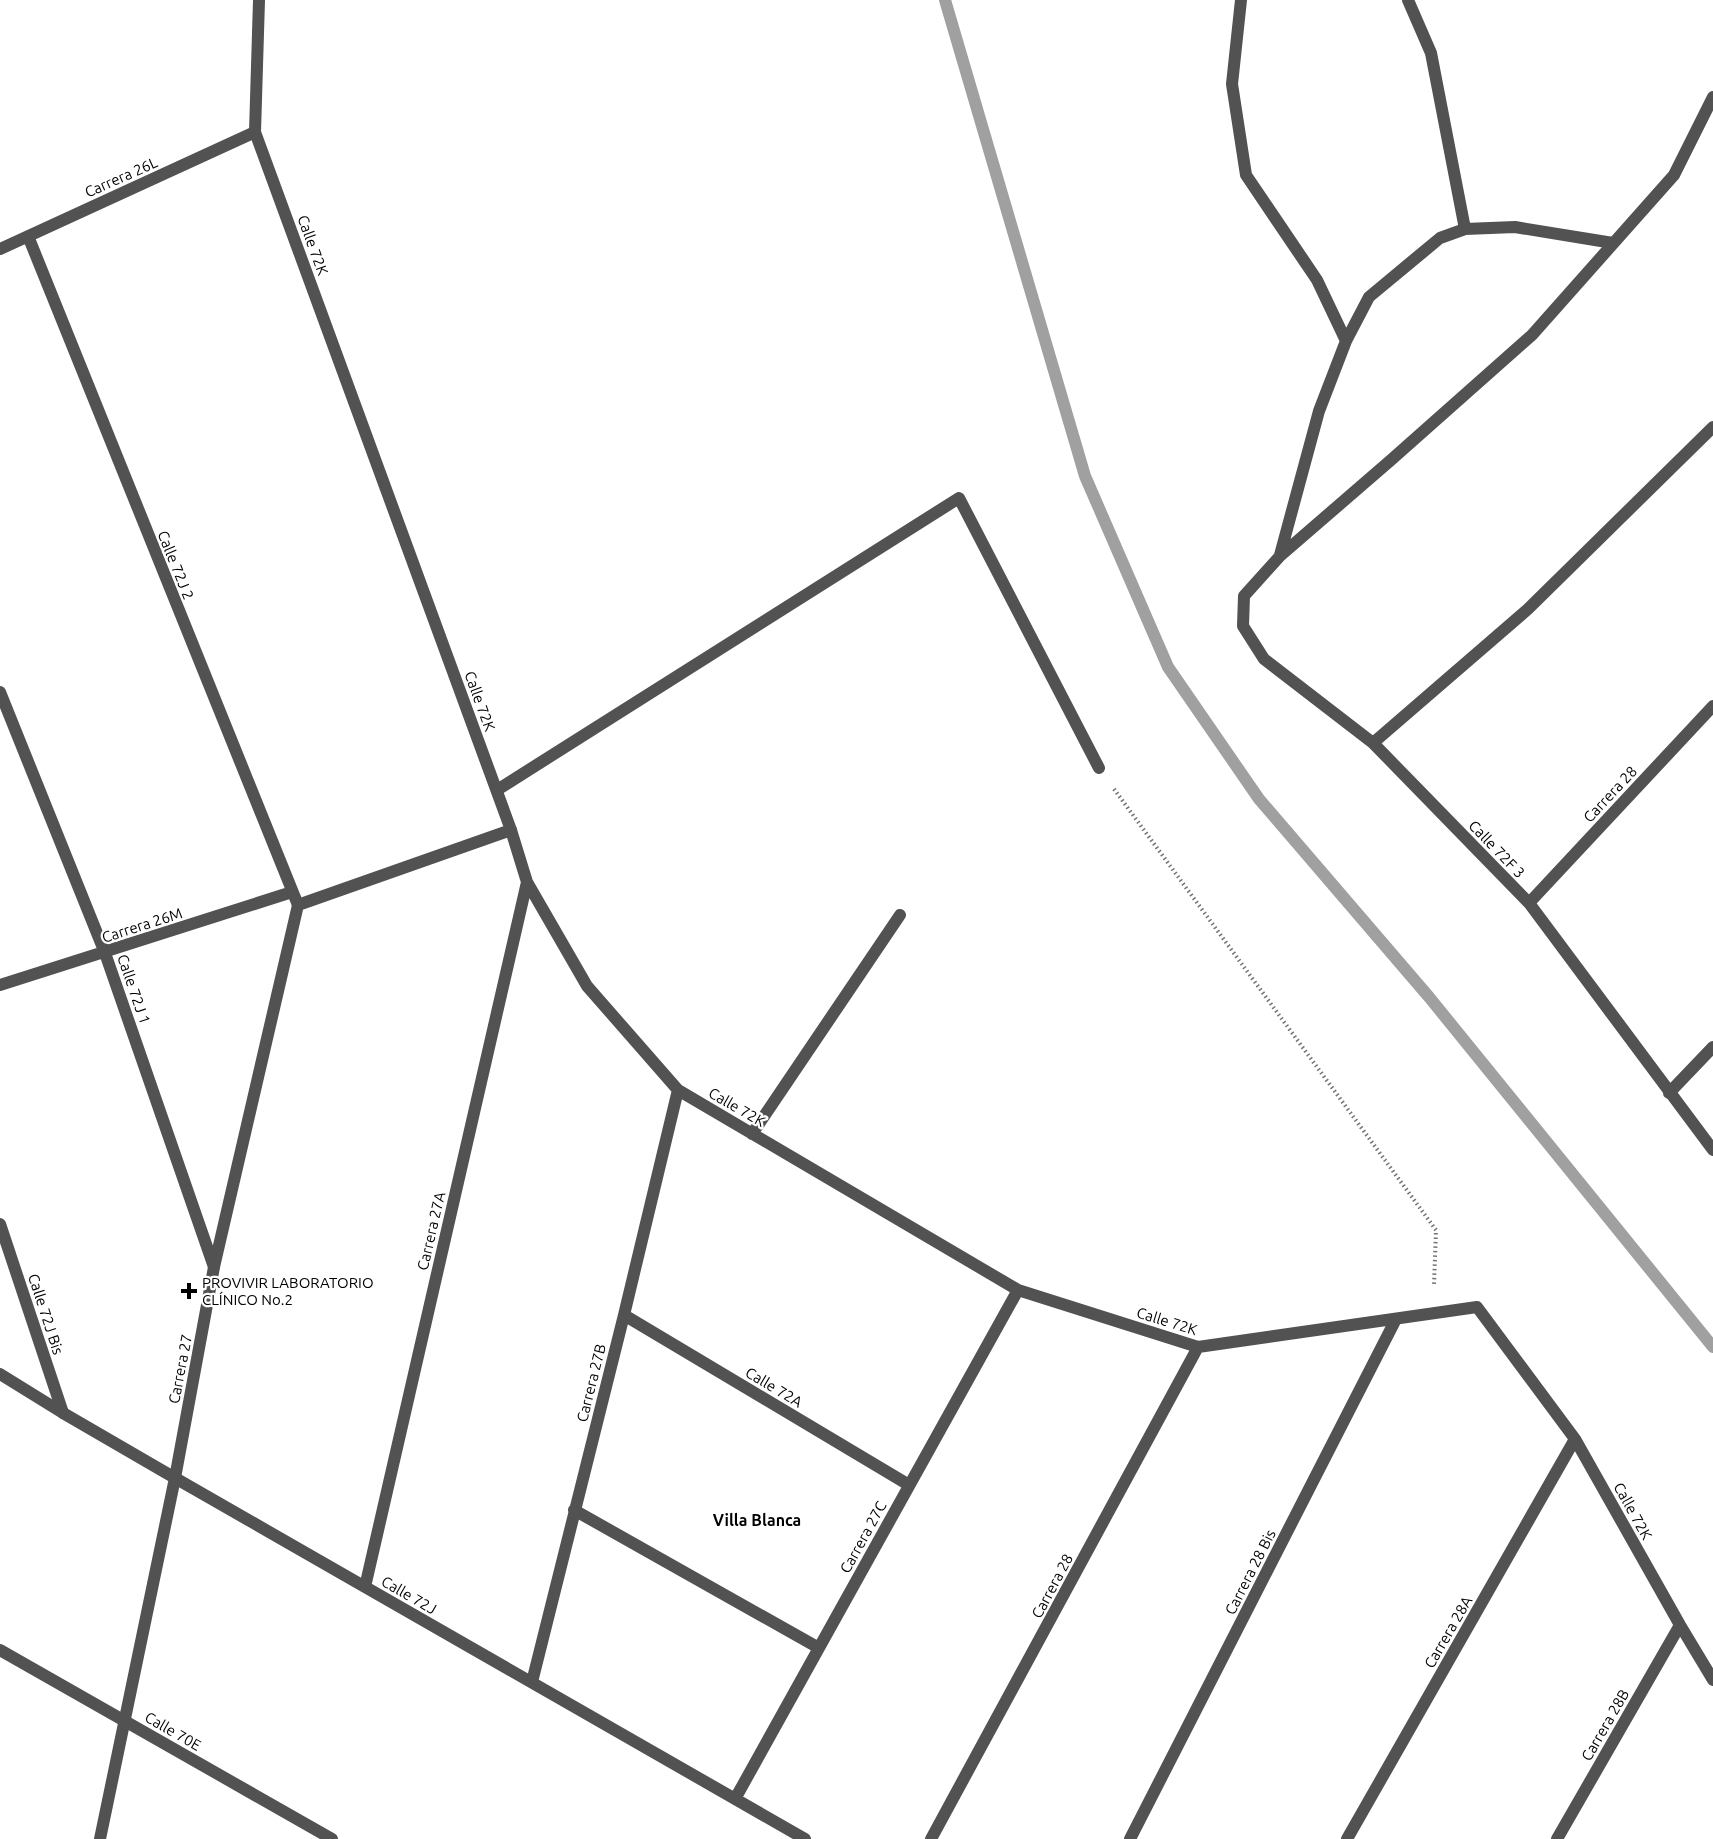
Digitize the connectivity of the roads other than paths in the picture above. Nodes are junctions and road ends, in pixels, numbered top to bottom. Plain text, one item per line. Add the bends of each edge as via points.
1 (259, 0) edge
2 (1241, 0) edge
3 (1408, 0) edge
4 (1713, 97) edge
5 (255, 132) junction
6 (1465, 229) junction
7 (28, 236) junction
8 (1613, 243) junction
9 (0, 249) edge
10 (1346, 341) junction
11 (1713, 427) edge
12 (1280, 555) junction
13 (0, 692) edge
14 (1713, 706) edge
15 (1373, 743) junction
16 (1099, 768) road end
17 (497, 790) junction
18 (511, 830) junction
19 (527, 882) junction
20 (292, 892) junction
21 (1529, 903) junction
22 (298, 905) junction
23 (900, 915) dead end
24 (105, 953) junction
25 (0, 985) edge
26 (1713, 1047) edge
27 (678, 1090) junction
28 (1669, 1093) junction
29 (752, 1134) junction
30 (1713, 1150) edge
31 (0, 1224) edge
32 (214, 1267) junction
33 (1018, 1290) junction
34 (624, 1315) junction
35 (1396, 1319) junction
36 (1198, 1347) junction
37 (0, 1374) edge
38 (63, 1413) junction
39 (1575, 1439) junction
40 (175, 1478) junction
41 (909, 1485) junction
42 (574, 1510) junction
43 (365, 1587) junction
44 (1680, 1625) junction
45 (819, 1648) junction
46 (0, 1650) edge
47 (1713, 1680) edge
48 (532, 1682) junction
49 (124, 1720) junction
50 (735, 1799) junction
51 (100, 1839) edge
52 (332, 1839) edge
53 (805, 1839) edge
54 (931, 1839) edge
55 (1130, 1839) edge
56 (1347, 1839) edge
57 (1557, 1839) edge

1 - 5 street, Calle 72K
2 - 10 street via 1232,84 1246,175 1317,280
3 - 6 street via 1431,53
4 - 8 street via 1674,175
5 - 7 street, Carrera 26L
5 - 17 street, Calle 72K
6 - 8 street via 1515,227
6 - 10 street via 1440,237 1369,297
7 - 9 street, Carrera 26L
7 - 20 street, Calle 72J 2
8 - 12 street via 1532,335
10 - 12 street via 1319,411
11 - 15 street via 1528,609
12 - 15 street, Calle 72F 3 via 1244,596 1243,626 1264,659
13 - 24 street, Calle 72J 1
14 - 21 street, Carrera 28
15 - 21 street, Calle 72F 3
16 - 17 street via 959,498
17 - 18 street, Calle 72K
18 - 19 street, Calle 72K
18 - 22 street
19 - 27 street, Calle 72K via 587,986
19 - 43 street, Carrera 27A
20 - 22 street, Calle 72J 2
20 - 24 street, Carrera 26M
21 - 28 street, Calle 72F 3
22 - 32 street, Carrera 27
23 - 29 street
24 - 25 street, Carrera 26M
24 - 32 street, Calle 72J 1
26 - 28 street
27 - 29 street, Calle 72K
27 - 34 street, Carrera 27B
28 - 30 street, Calle 72F 3
29 - 33 street, Calle 72K
31 - 38 street, Calle 72J Bis
32 - 40 street, Carrera 27
33 - 36 street, Calle 72K
33 - 41 street, Carrera 27C
34 - 41 street, Calle 72A
34 - 42 street, Carrera 27B
35 - 36 street, Calle 72K
35 - 39 street, Calle 72K via 1477,1306
35 - 55 street, Carrera 28 Bis
36 - 54 street, Carrera 28
37 - 38 street, Calle 72J
38 - 40 street, Calle 72J
39 - 44 street, Calle 72K
39 - 56 street, Carrera 28A
40 - 43 street, Calle 72J
40 - 49 street, Carrera 27
41 - 45 street, Carrera 27C
42 - 45 street
42 - 48 street, Carrera 27B
43 - 48 street, Calle 72J
44 - 47 street, Calle 72K
44 - 57 street, Carrera 28B
45 - 50 street, Carrera 27C
46 - 49 street, Calle 70E
48 - 50 street, Calle 72J
49 - 51 street, Carrera 27
49 - 52 street, Calle 70E
50 - 53 street, Calle 72J

